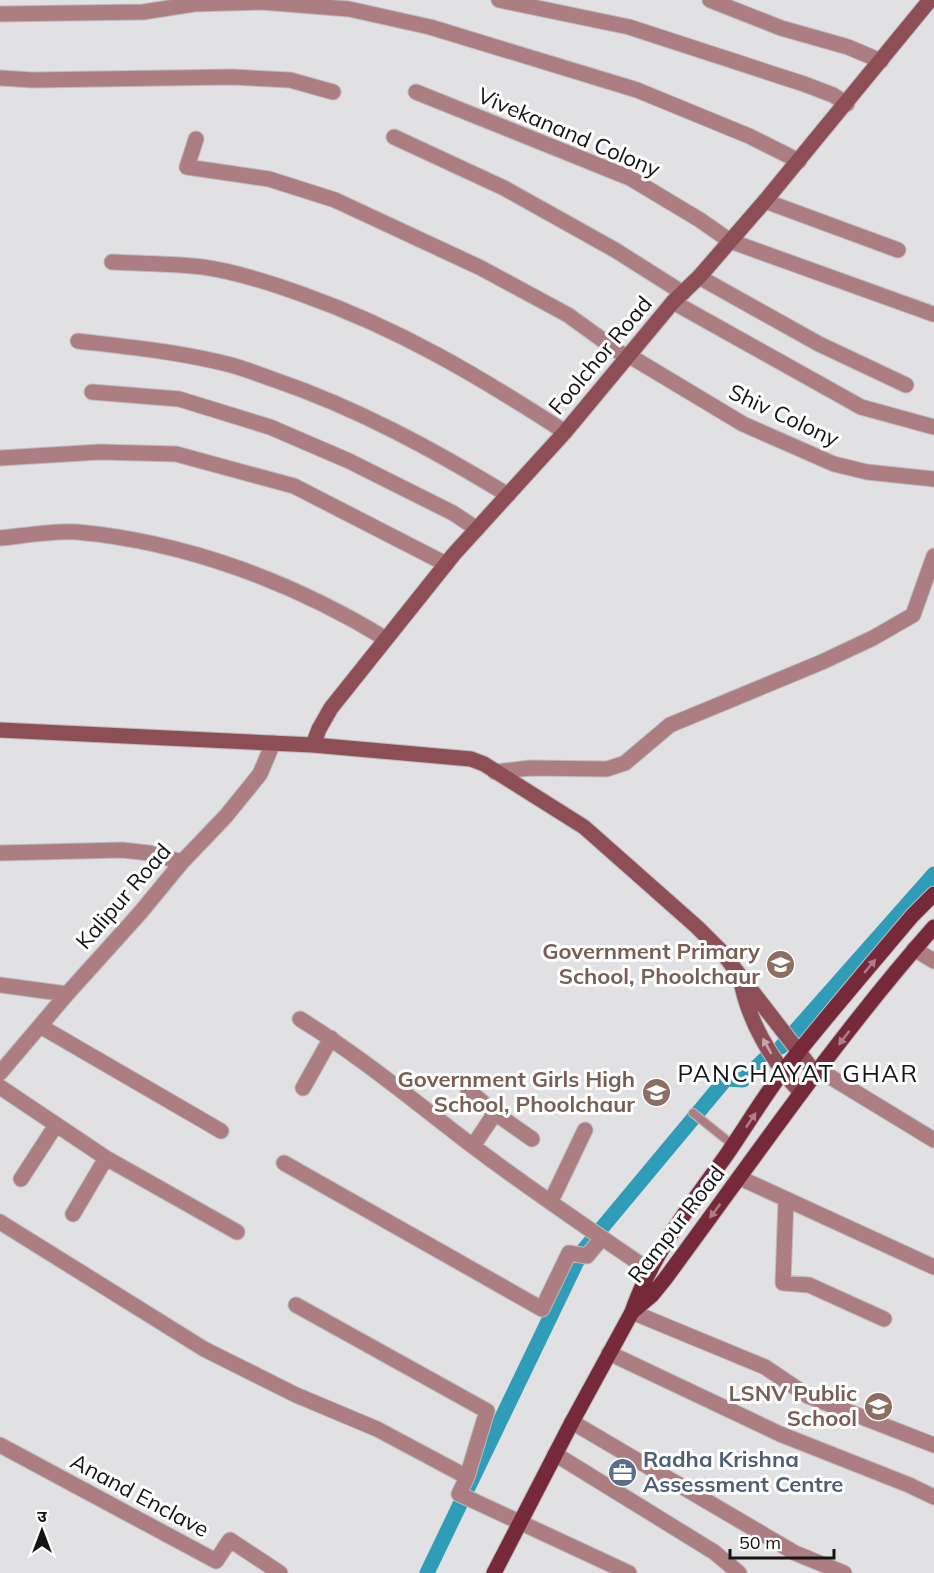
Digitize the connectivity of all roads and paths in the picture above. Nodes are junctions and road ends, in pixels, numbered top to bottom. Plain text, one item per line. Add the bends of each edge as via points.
1 (498, 0) edge
2 (710, 0) edge
3 (930, 0) edge
4 (746, 7) edge
5 (0, 14) edge
6 (881, 62) junction
7 (0, 78) edge
8 (333, 92) dead end
9 (416, 92) dead end
10 (847, 104) junction
11 (394, 137) dead end
12 (196, 139) dead end
13 (799, 161) junction
14 (765, 201) junction
15 (730, 241) junction
16 (898, 250) dead end
17 (112, 262) dead end
18 (699, 277) junction
19 (678, 298) junction
20 (933, 314) edge
21 (78, 341) dead end
22 (627, 356) junction
23 (906, 385) dead end
24 (92, 392) dead end
25 (934, 427) edge
26 (566, 432) junction
27 (0, 458) edge
28 (934, 479) edge
29 (508, 495) junction
30 (477, 529) junction
31 (0, 538) edge
32 (934, 556) edge
33 (446, 564) junction
34 (386, 639) junction
35 (0, 730) edge
36 (273, 743) junction
37 (313, 746) junction
38 (495, 772) junction
39 (0, 853) edge
40 (182, 862) junction
41 (934, 894) edge
42 (934, 927) edge
43 (914, 950) junction
44 (934, 961) edge
45 (740, 976) junction
46 (0, 985) edge
47 (67, 994) junction
48 (300, 1019) dead end
49 (40, 1026) junction
50 (331, 1038) junction
51 (799, 1052) junction
52 (783, 1072) junction
53 (817, 1072) junction
54 (0, 1073) edge
55 (0, 1087) edge
56 (303, 1088) dead end
57 (468, 1090) dead end
58 (801, 1093) junction
59 (495, 1113) junction
60 (693, 1113) dead end
61 (56, 1125) junction
62 (585, 1130) dead end
63 (221, 1131) dead end
64 (532, 1138) dead end
65 (934, 1140) edge
66 (733, 1145) junction
67 (473, 1146) junction
68 (106, 1158) junction
69 (284, 1163) dead end
70 (740, 1178) junction
71 (21, 1179) dead end
72 (786, 1199) junction
73 (551, 1201) junction
74 (73, 1214) dead end
75 (0, 1222) edge
76 (237, 1232) dead end
77 (597, 1235) junction
78 (934, 1267) edge
79 (649, 1270) junction
80 (296, 1305) dead end
81 (632, 1312) junction
82 (884, 1319) dead end
83 (609, 1353) junction
84 (572, 1422) junction
85 (0, 1444) edge
86 (934, 1445) edge
87 (555, 1454) junction
88 (467, 1477) junction
89 (934, 1497) edge
90 (521, 1521) junction
91 (280, 1573) edge
92 (494, 1573) edge
93 (629, 1573) edge
94 (739, 1573) edge
95 (844, 1573) edge

1 - 10 street via 629,27 804,84
2 - 4 street
3 - 6 main road, Foolchor Road
4 - 6 street via 781,28 848,46
5 - 13 street via 143,12 194,4 261,2 349,9 430,27 637,90
6 - 10 main road, Foolchor Road
7 - 8 street via 243,78 290,80
9 - 15 street, Vivekanand Colony via 630,178
10 - 13 main road, Foolchor Road
11 - 19 street via 504,188 615,250
12 - 22 street, Shiv Colony via 187,167 268,179 335,200 500,278 568,315
13 - 14 main road, Foolchor Road
14 - 15 main road, Foolchor Road
14 - 16 street
15 - 18 main road, Foolchor Road
15 - 20 street, Vivekanand Colony
17 - 26 street via 203,267 263,280 346,310 486,381
18 - 19 main road, Foolchor Road
18 - 23 street via 819,344
19 - 22 main road, Foolchor Road
19 - 25 street via 861,407
21 - 29 street via 159,350 232,365 313,393 399,433
22 - 26 main road, Foolchor Road
22 - 28 street, Shiv Colony via 743,424 834,464 867,472
24 - 30 street via 179,399 270,427 359,466
26 - 29 main road, Foolchor Road
27 - 33 street via 100,452 176,454 294,486
29 - 30 main road, Foolchor Road
30 - 33 main road, Foolchor Road
31 - 34 street via 75,532 156,543 252,572 348,616
32 - 38 street via 913,615 822,662 670,725 626,763 607,769 530,768
33 - 34 main road, Foolchor Road
34 - 37 main road, Foolchor Road via 331,708
35 - 36 main road
36 - 37 main road
36 - 40 street, Kalipur Road via 260,774
37 - 38 main road via 471,759
38 - 45 main road via 584,828 697,927
39 - 40 street via 122,850
40 - 47 street, Kalipur Road
51 -> 41 main road
42 - 43 main road, Rampur Road
43 - 44 street
43 -> 53 main road, Rampur Road
45 - 51 main road
52 -> 45 main road via 744,998
46 - 47 street
47 - 49 street, Kalipur Road
48 - 50 street
49 - 54 street, Kalipur Road
49 - 63 street
50 - 56 street
50 - 67 street
51 - 52 main road
51 - 53 main road
52 - 58 main road
66 -> 52 main road
53 - 58 main road, Rampur Road
53 - 65 street
55 - 61 street
57 - 59 street
58 - 70 main road, Rampur Road
59 - 64 street
59 - 67 street
60 - 66 lane
61 - 68 street
61 - 71 street
62 - 73 street
66 - 79 main road
67 - 73 street
68 - 74 street
68 - 76 street
69 - 77 street via 542,1309 569,1253 587,1256
70 - 72 street
70 -> 81 main road, Rampur Road via 652,1295
72 - 78 street
72 - 82 street via 783,1283 809,1285
73 - 77 street
75 - 88 street via 204,1349 296,1395 377,1429
77 - 79 street
79 - 81 main road
80 - 88 street via 488,1411
81 - 83 main road, Rampur Road
81 - 86 street via 765,1367 808,1396
83 - 84 main road, Rampur Road
83 - 89 street via 780,1434
84 - 87 main road, Rampur Road
84 - 95 street via 795,1553
85 - 91 street, Anand Enclave via 216,1561 230,1540
87 - 90 main road, Rampur Road
87 - 94 street via 714,1552
88 - 90 street via 465,1496
90 - 92 main road, Rampur Road
90 - 93 street

